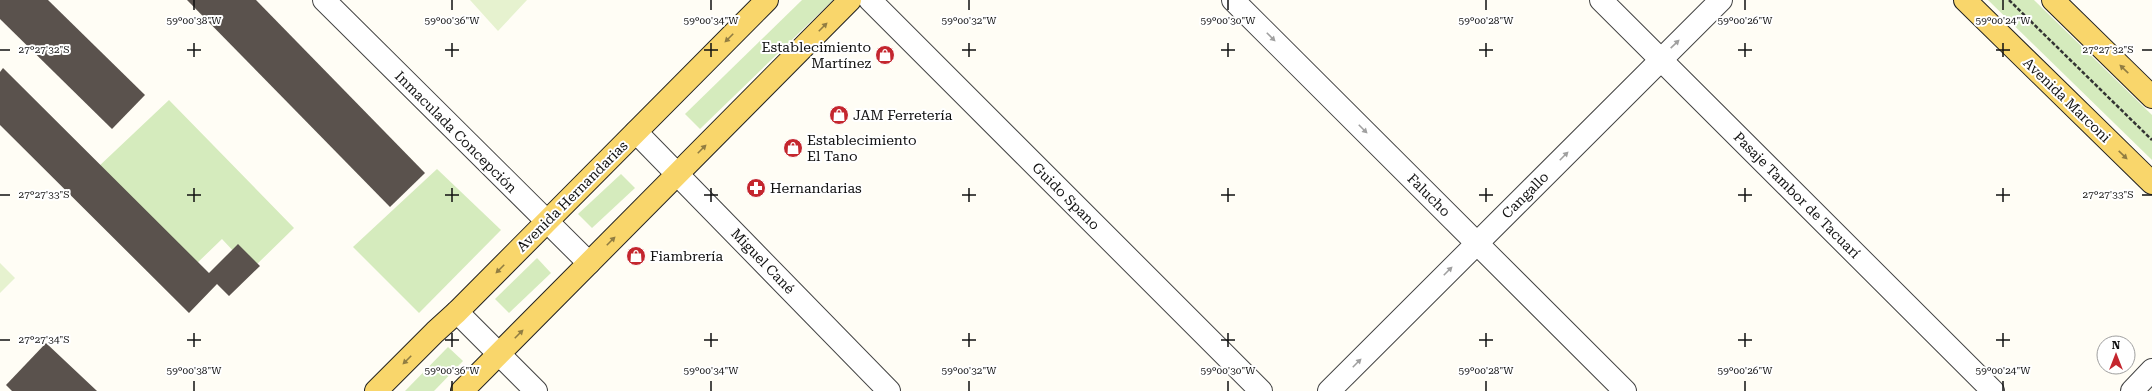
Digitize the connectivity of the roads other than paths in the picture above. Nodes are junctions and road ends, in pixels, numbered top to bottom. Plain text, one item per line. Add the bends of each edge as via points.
1 (324, 0) edge
2 (767, 0) edge
3 (850, 0) edge
4 (870, 0) edge
5 (1233, 0) edge
6 (1601, 0) edge
7 (1721, 0) edge
8 (1965, 0) edge
9 (2053, 0) edge
10 (1660, 59) junction
11 (2152, 97) edge
12 (636, 132) junction
13 (678, 174) junction
14 (2152, 183) edge
15 (547, 222) junction
16 (1477, 243) junction
17 (589, 263) junction
18 (458, 312) junction
19 (499, 354) junction
20 (2152, 370) edge
21 (376, 391) edge
22 (462, 391) edge
23 (536, 391) edge
24 (889, 391) edge
25 (1261, 391) edge
26 (1329, 391) edge
27 (1625, 391) edge
28 (1993, 391) edge
29 (2132, 391) edge

1 - 15 street, Inmaculada Concepción
2 -> 12 main road, Avenida Hernandarias
13 -> 3 main road
4 - 25 street, Guido Spano
5 -> 16 street, Falucho
6 - 10 street, Pasaje Tambor de Tacuarí
10 -> 7 street, Cangallo
8 -> 14 main road, Avenida Marconi
11 -> 9 main road
16 -> 10 street, Cangallo
10 - 28 street, Pasaje Tambor de Tacuarí
12 - 13 street, Miguel Cané
12 - 15 main road, Avenida Hernandarias
17 -> 13 main road
13 - 24 street, Miguel Cané
15 - 17 street, Inmaculada Concepción
15 -> 18 main road, Avenida Hernandarias
26 -> 16 street, Cangallo
16 - 27 street, Falucho
19 -> 17 main road
18 - 19 street
18 -> 21 main road, Avenida Hernandarias
19 - 22 main road
19 - 23 street
20 - 29 street

